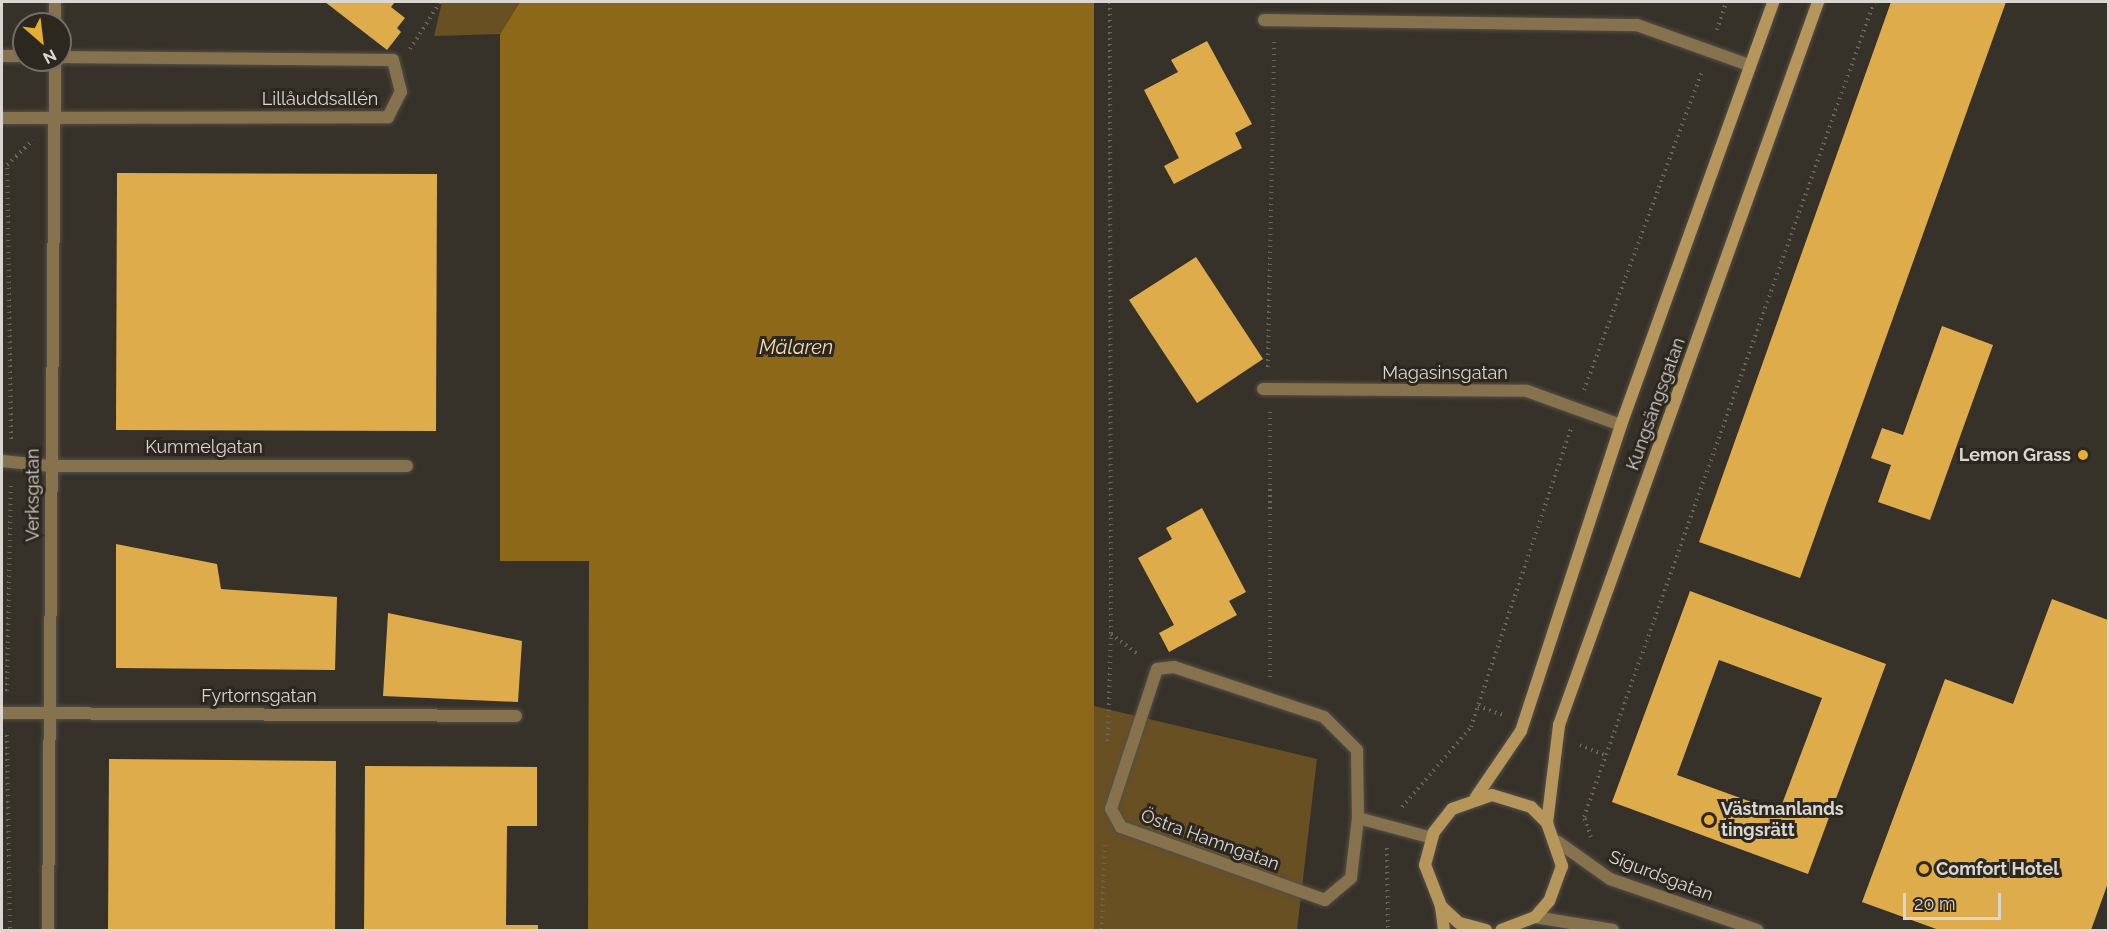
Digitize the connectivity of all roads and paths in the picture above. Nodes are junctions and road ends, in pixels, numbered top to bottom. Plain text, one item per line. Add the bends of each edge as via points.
1 (440, 2) edge
2 (1110, 2) edge
3 (1726, 2) edge
4 (1773, 2) edge
5 (1818, 2) edge
6 (1874, 2) edge
7 (1264, 20) joint
8 (1709, 51) junction
9 (72, 57) edge
10 (393, 60) junction
11 (1749, 65) junction
12 (55, 72) edge
13 (2, 118) edge
14 (54, 118) junction
15 (1263, 389) junction
16 (1577, 410) junction
17 (1621, 425) junction
18 (6, 462) edge
19 (51, 466) junction
20 (406, 466) dead end
21 (1157, 669) junction
22 (1269, 699) junction
23 (4, 713) edge
24 (49, 713) junction
25 (516, 716) dead end
26 (1476, 797) junction
27 (1358, 818) junction
28 (1547, 823) junction
29 (1393, 828) junction
30 (1432, 838) junction
31 (1558, 842) junction
32 (1600, 844) dead end
33 (1440, 906) junction
34 (1535, 917) junction
35 (1516, 929) edge
36 (10, 930) edge
37 (48, 930) edge
38 (1388, 930) edge
39 (1444, 930) edge
40 (1486, 930) edge
41 (1501, 930) edge
42 (1613, 930) edge
43 (1757, 930) edge

1 - 10 path via 404,60
2 - 21 path via 1111,634
3 - 8 path
4 - 11 main road, Kungsängsgatan
5 - 28 main road, Kungsängsgatan via 1559,725
6 - 32 path via 1584,817 1591,838
7 - 8 street via 1638,25
7 - 15 path via 1275,45 1270,356
8 - 11 street
8 - 16 path
9 - 10 street
10 - 14 street, Lillåuddsallén via 401,92 388,117
11 - 17 main road, Kungsängsgatan
12 - 14 street, Verksgatan
13 - 14 street, Lillåuddsallén
14 - 18 path via 7,165
14 - 19 street, Verksgatan
15 - 16 street, Magasinsgatan via 1527,391
15 - 22 path via 1271,414
16 - 17 street, Magasinsgatan
16 - 29 path via 1471,727 1402,807
17 - 26 main road, Kungsängsgatan via 1521,731
18 - 19 street, Kummelgatan
18 - 23 path
19 - 20 street, Kummelgatan
19 - 24 street, Verksgatan
21 - 22 street, Östra Hamngatan via 1174,667
21 - 27 street, Östra Hamngatan via 1111,809 1121,827 1325,900 1351,878
22 - 27 street, Östra Hamngatan via 1324,717 1357,750
23 - 24 street, Fyrtornsgatan
23 - 36 path
24 - 25 street, Fyrtornsgatan
24 - 37 street, Verksgatan
26 - 28 main road via 1511,798
26 - 30 main road via 1452,809
27 - 29 street
28 - 31 main road
29 - 30 street
29 - 38 path via 1383,877
30 - 33 main road via 1425,865
31 - 34 main road via 1562,866 1556,888
31 - 43 street, Sigurdsgatan via 1610,879
33 - 39 main road
33 - 40 main road via 1459,923
34 - 35 main road
34 - 42 street
35 - 41 main road

